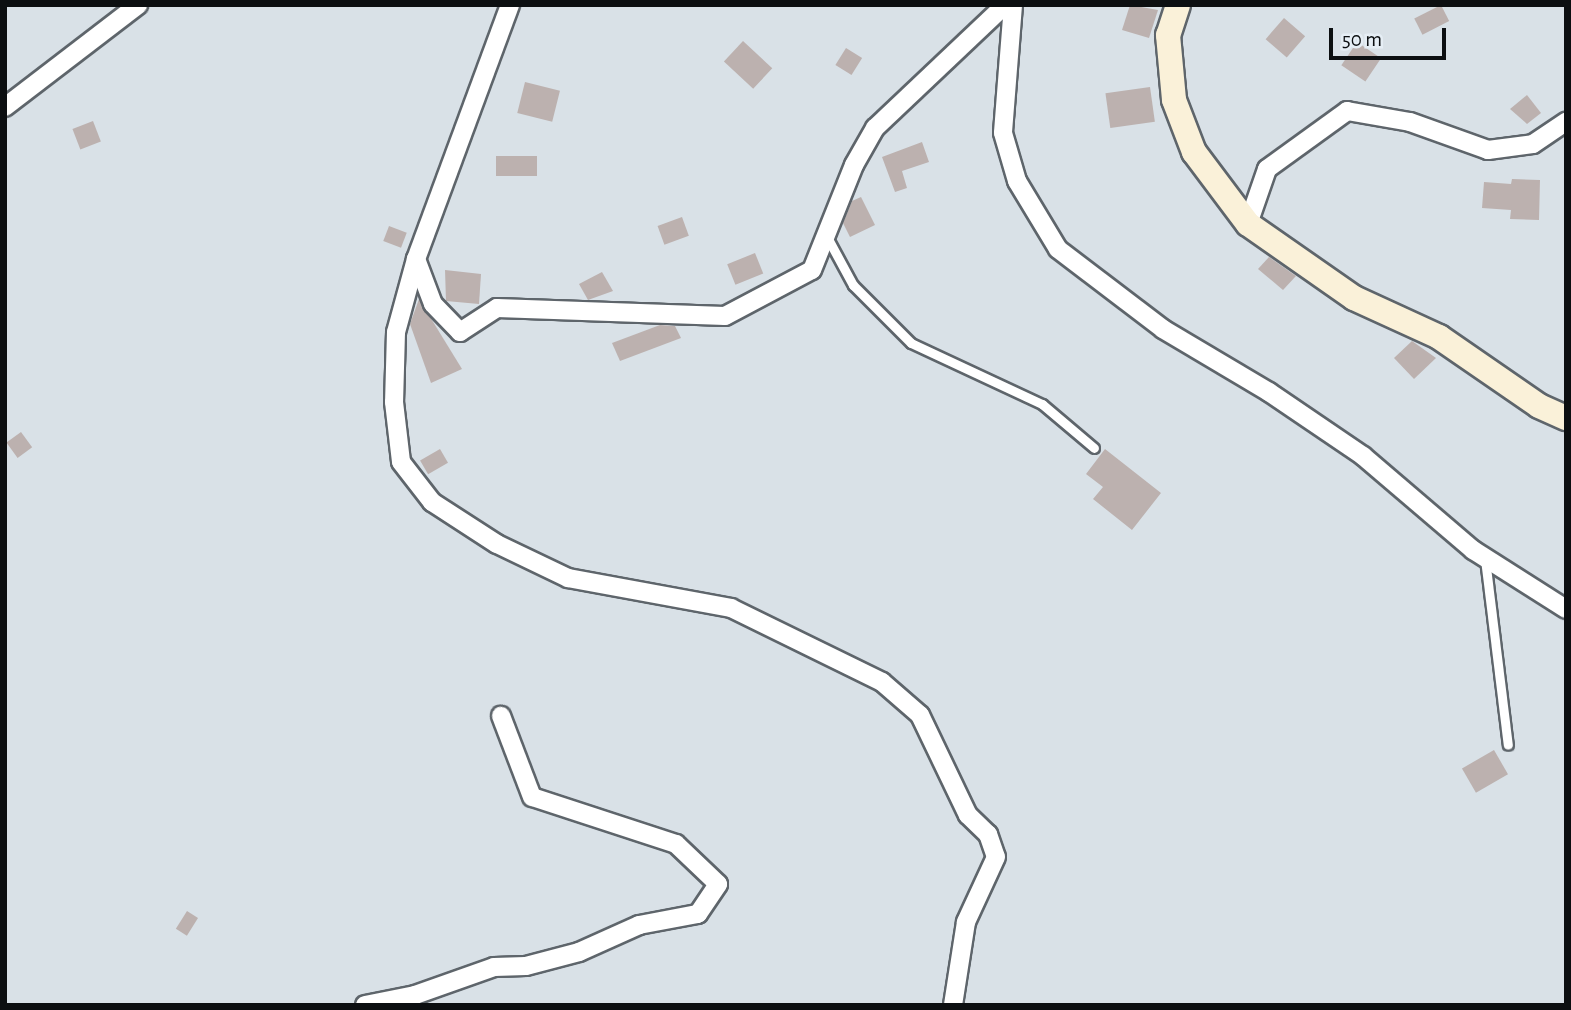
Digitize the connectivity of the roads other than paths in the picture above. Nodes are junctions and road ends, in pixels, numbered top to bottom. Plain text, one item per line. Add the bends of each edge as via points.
1 (138, 5) edge
2 (510, 5) edge
3 (1005, 5) edge
4 (1013, 5) edge
5 (1178, 5) edge
6 (5, 107) edge
7 (1566, 122) edge
8 (1248, 225) junction
9 (827, 237) junction
10 (416, 259) junction
11 (1566, 418) edge
12 (1094, 448) dead end
13 (1485, 558) junction
14 (1566, 609) edge
15 (501, 716) dead end
16 (1508, 745) dead end
17 (365, 1005) edge
18 (953, 1005) edge

1 - 6 street
2 - 10 street
3 - 9 street via 875,128 854,164
4 - 13 street via 1003,133 1017,181 1058,249 1163,329 1269,392 1363,456
5 - 8 street via 1168,35 1174,100 1194,152
7 - 8 street via 1533,144 1488,150 1410,122 1347,111 1267,169
8 - 11 street via 1354,298 1439,337 1539,406
9 - 10 street via 812,270 725,316 497,308 460,332 433,304
9 - 12 lane via 853,285 911,343 1042,404
10 - 18 street via 396,332 394,402 401,462 432,502 498,544 568,578 731,608 881,682 920,715 968,816 988,834 996,857 966,922
13 - 14 street
13 - 16 lane
15 - 17 street via 532,797 676,844 718,884 698,914 639,925 565,956 526,966 494,967 415,995

